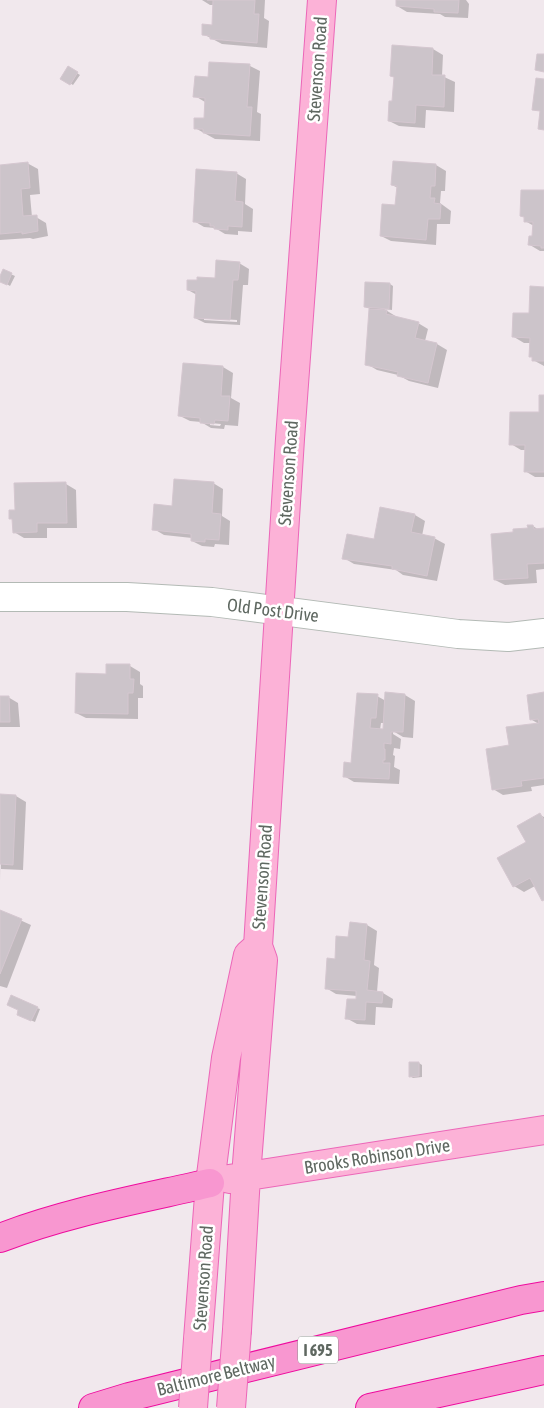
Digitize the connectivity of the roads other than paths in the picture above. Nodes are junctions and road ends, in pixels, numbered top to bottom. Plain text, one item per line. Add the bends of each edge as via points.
1 (322, 0) edge
2 (0, 597) edge
3 (279, 612) junction
4 (544, 633) edge
5 (258, 946) junction
6 (544, 1130) edge
7 (246, 1176) junction
8 (210, 1183) junction
9 (0, 1238) edge
10 (544, 1296) edge
11 (544, 1370) edge
12 (93, 1408) edge
13 (193, 1408) edge
14 (231, 1408) edge
15 (370, 1408) edge

1 - 3 main road, Stevenson Road
2 - 3 street, Old Post Drive via 127,597 212,602
3 - 4 street, Old Post Drive via 458,634 508,637
3 - 5 main road, Stevenson Road
5 - 7 main road, Stevenson Road via 263,960
5 - 8 main road, Stevenson Road via 248,955 226,1058
6 - 7 main road, Brooks Robinson Drive
7 - 8 main road, Brooks Robinson Drive
7 - 14 main road, Stevenson Road, bridge
8 - 9 highway via 96,1210
8 - 13 main road, Stevenson Road, bridge
10 - 12 highway, Baltimore Beltway / I 695 via 129,1396
11 - 15 highway

